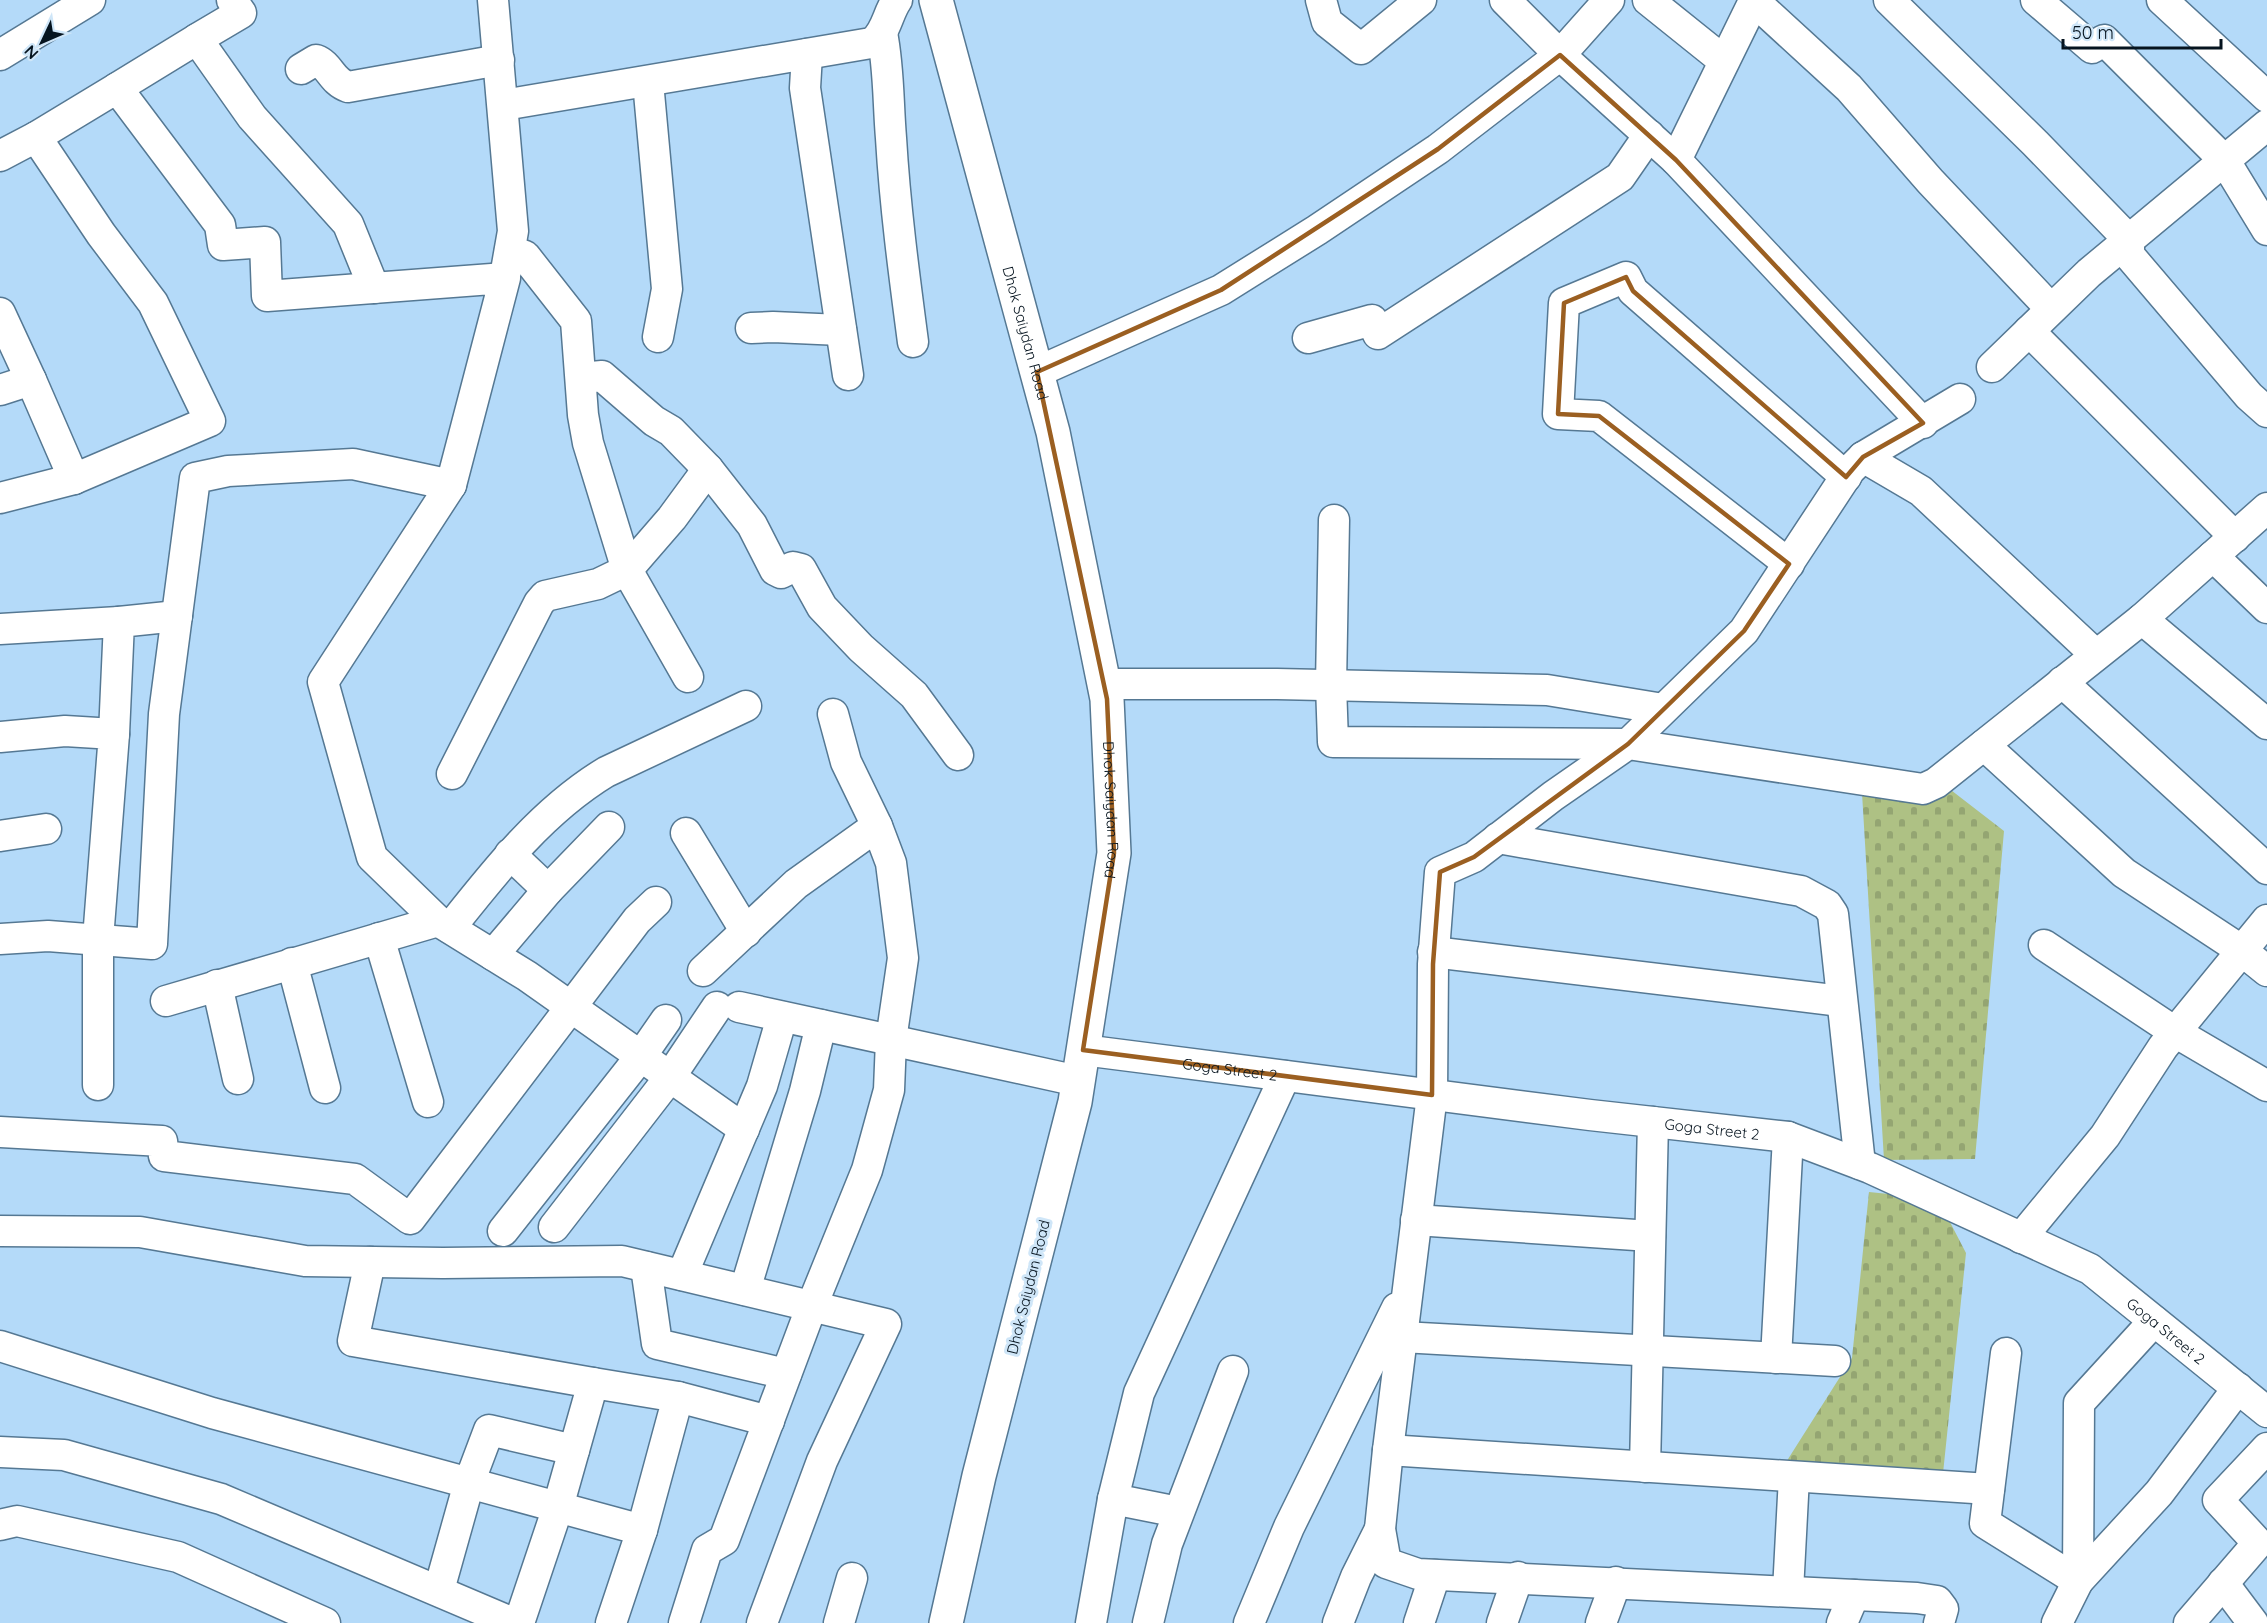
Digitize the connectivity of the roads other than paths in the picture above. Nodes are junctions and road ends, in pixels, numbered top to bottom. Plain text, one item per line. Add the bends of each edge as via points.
1 (90, 0) edge
2 (232, 0) edge
3 (493, 0) edge
4 (897, 0) edge
5 (936, 0) edge
6 (1321, 0) edge
7 (1421, 0) edge
8 (1505, 0) edge
9 (1610, 0) edge
10 (1648, 0) edge
11 (1754, 0) edge
12 (1889, 0) edge
13 (2036, 0) edge
14 (2162, 0) edge
15 (882, 33) junction
16 (197, 39) junction
17 (0, 54) edge
18 (807, 54) junction
19 (1560, 55) junction
20 (499, 60) junction
21 (1724, 61) junction
22 (301, 69) dead end
23 (648, 82) junction
24 (117, 88) junction
25 (2267, 97) edge
26 (504, 105) junction
27 (2267, 125) edge
28 (1649, 135) junction
29 (36, 137) junction
30 (0, 156) edge
31 (1676, 160) junction
32 (2225, 160) junction
33 (2267, 230) edge
34 (2129, 240) junction
35 (508, 264) junction
36 (374, 288) junction
37 (2051, 309) junction
38 (0, 313) edge
39 (751, 328) dead end
40 (841, 330) junction
41 (2029, 331) junction
42 (658, 337) dead end
43 (1308, 338) dead end
44 (913, 342) dead end
45 (1992, 367) dead end
46 (1037, 372) junction
47 (848, 375) dead end
48 (580, 378) junction
49 (31, 380) junction
50 (0, 390) edge
51 (1960, 399) dead end
52 (2267, 412) edge
53 (1923, 423) junction
54 (1854, 467) junction
55 (708, 470) junction
56 (74, 478) junction
57 (452, 485) junction
58 (0, 498) edge
59 (2267, 508) edge
60 (1334, 520) dead end
61 (2224, 547) junction
62 (1790, 564) junction
63 (627, 570) junction
64 (2267, 608) edge
65 (177, 616) junction
66 (2142, 619) junction
67 (119, 622) junction
68 (0, 629) edge
69 (2096, 655) junction
70 (688, 677) dead end
71 (2062, 682) junction
72 (1104, 684) junction
73 (1331, 685) junction
74 (746, 706) dead end
75 (1663, 710) junction
76 (833, 714) dead end
77 (2267, 724) edge
78 (114, 734) junction
79 (0, 737) edge
80 (1628, 744) junction
81 (1984, 745) junction
82 (958, 755) dead end
83 (452, 774) dead end
84 (877, 826) junction
85 (609, 827) dead end
86 (46, 829) dead end
87 (686, 832) dead end
88 (0, 836) edge
89 (1498, 838) junction
90 (510, 854) junction
91 (2267, 868) edge
92 (548, 890) junction
93 (656, 902) dead end
94 (2267, 920) edge
95 (444, 925) junction
96 (746, 932) junction
97 (379, 938) junction
98 (0, 939) edge
99 (98, 939) junction
100 (2044, 945) dead end
101 (2241, 950) junction
102 (1433, 952) junction
103 (493, 955) junction
104 (292, 963) junction
105 (703, 970) dead end
106 (2267, 971) edge
107 (217, 985) junction
108 (166, 1001) dead end
109 (1841, 1001) junction
110 (571, 1007) junction
111 (782, 1017) junction
112 (666, 1020) dead end
113 (821, 1025) junction
114 (2175, 1032) junction
115 (891, 1040) junction
116 (641, 1056) junction
117 (1081, 1065) junction
118 (1285, 1076) junction
119 (670, 1077) junction
120 (238, 1079) dead end
121 (98, 1085) dead end
122 (2267, 1086) edge
123 (325, 1088) dead end
124 (1432, 1095) junction
125 (428, 1102) dead end
126 (1653, 1122) junction
127 (744, 1129) junction
128 (0, 1132) edge
129 (1788, 1137) junction
130 (1860, 1164) junction
131 (1416, 1220) junction
132 (554, 1227) dead end
133 (0, 1231) edge
134 (503, 1232) dead end
135 (1650, 1236) junction
136 (2021, 1238) junction
137 (370, 1262) junction
138 (646, 1267) junction
139 (682, 1275) junction
140 (1407, 1289) junction
141 (745, 1290) junction
142 (811, 1308) junction
143 (2154, 1321) junction
144 (1402, 1337) junction
145 (657, 1344) junction
146 (0, 1346) edge
147 (1647, 1352) junction
148 (2006, 1353) dead end
149 (1776, 1358) junction
150 (1835, 1361) dead end
151 (1233, 1371) dead end
152 (786, 1374) junction
153 (593, 1383) junction
154 (2238, 1388) junction
155 (665, 1395) junction
156 (2267, 1412) edge
157 (769, 1421) junction
158 (2267, 1448) edge
159 (574, 1450) junction
160 (1388, 1450) junction
161 (0, 1452) edge
162 (1645, 1467) junction
163 (1794, 1477) junction
164 (469, 1483) junction
165 (1989, 1489) junction
166 (1113, 1499) junction
167 (558, 1507) junction
168 (1178, 1512) junction
169 (0, 1525) edge
170 (1380, 1529) junction
171 (642, 1530) junction
172 (1435, 1575) junction
173 (1518, 1577) junction
174 (852, 1578) dead end
175 (2078, 1581) junction
176 (1616, 1582) junction
177 (2223, 1583) junction
178 (439, 1590) junction
179 (1788, 1591) junction
180 (1854, 1595) junction
181 (325, 1623) edge
182 (513, 1623) edge
183 (519, 1623) edge
184 (611, 1623) edge
185 (684, 1623) edge
186 (762, 1623) edge
187 (839, 1623) edge
188 (946, 1623) edge
189 (1091, 1623) edge
190 (1148, 1623) edge
191 (1249, 1623) edge
192 (1338, 1623) edge
193 (1419, 1623) edge
194 (1502, 1623) edge
195 (1601, 1623) edge
196 (1842, 1623) edge
197 (1939, 1623) edge
198 (2057, 1623) edge
199 (2189, 1623) edge
200 (2253, 1623) edge

1 - 17 street
2 - 16 street via 241,13
3 - 20 street
4 - 15 street
5 - 46 main road, Dhok Saiydan Road
6 - 7 street via 1328,22 1360,48
8 - 19 street
9 - 19 street
10 - 21 street
11 - 21 street
11 - 37 street via 1849,88 1930,182
12 - 34 street
13 - 32 street via 2092,48 2104,40
14 - 25 street
15 - 18 street via 871,43
15 - 44 street via 889,69 891,137
16 - 24 street
16 - 36 street via 252,117 348,224
18 - 23 street
18 - 40 street via 805,88
19 - 28 street
19 - 46 street via 1438,149 1221,290
20 - 22 street via 348,87 337,84 321,61
20 - 26 street
21 - 31 street
23 - 26 street
23 - 42 street via 667,289
24 - 29 street
24 - 36 street via 220,225 223,245 265,242 267,296
26 - 35 street via 513,231
27 - 32 street
28 - 31 street
28 - 43 street via 1620,177 1378,334 1372,320
29 - 30 street
29 - 56 street via 153,303 210,421
31 - 53 street
32 - 33 street
32 - 34 street
34 - 37 street
34 - 52 street via 2129,255
35 - 36 street
35 - 48 street via 525,256 571,312 576,321
35 - 57 street
37 - 41 street
38 - 49 street
39 - 40 street
40 - 47 street
41 - 45 street
41 - 61 street
46 - 72 main road, Dhok Saiydan Road via 1053,432
48 - 55 street via 602,376 671,431
48 - 63 street via 588,443
49 - 50 street
49 - 56 street
51 - 53 street
53 - 54 street
54 - 62 street
54 - 62 street via 1633,291 1626,277 1564,303 1558,414 1599,416
54 - 69 street via 1921,491
55 - 63 street
55 - 82 street via 752,525 775,570 781,573 793,567 801,569 822,607 914,695
56 - 58 street
57 - 65 street via 354,465 228,471 195,478
57 - 95 street via 323,682 372,857
59 - 61 street
60 - 73 street
61 - 64 street
61 - 66 street
62 - 75 street via 1744,631
63 - 70 street
63 - 83 street via 598,584 545,596
65 - 67 street
65 - 99 street via 164,714 152,944
66 - 69 street
66 - 77 street
67 - 68 street
67 - 78 street
69 - 71 street
71 - 81 street
71 - 91 street
72 - 73 street
72 - 117 main road, Dhok Saiydan Road via 1114,853
73 - 75 street via 1546,690
73 - 80 street via 1333,741
74 - 90 street via 585,785
75 - 80 street
76 - 84 street via 846,762
78 - 79 street via 64,731
78 - 99 street
80 - 81 street via 1923,789
80 - 89 street
81 - 101 street via 2124,873
84 - 96 street via 796,884
84 - 115 street via 891,863 903,958
85 - 92 street
86 - 88 street
87 - 96 street
89 - 102 street via 1474,857 1440,872
89 - 109 street via 1801,891 1827,905 1833,914
90 - 92 street
90 - 95 street
92 - 103 street
93 - 110 street via 637,920
94 - 101 street
95 - 97 street
95 - 103 street
96 - 105 street
97 - 104 street
97 - 125 street
98 - 99 street
99 - 121 street
100 - 114 street
101 - 106 street
101 - 114 street
102 - 109 street
102 - 124 street
103 - 110 street
104 - 107 street
104 - 123 street
107 - 108 street
107 - 120 street
109 - 130 street
110 - 116 street
110 - 128 street via 410,1219 355,1179 164,1156 162,1141
111 - 113 street, Goga Street 2
111 - 119 street, Goga Street 2 via 728,1007
111 - 127 street via 762,1086
112 - 116 street
113 - 115 street, Goga Street 2
113 - 141 street
114 - 122 street
114 - 136 street via 2105,1136
115 - 117 street, Goga Street 2
115 - 142 street via 889,1090 867,1170
116 - 119 street
116 - 134 street
117 - 118 street, Goga Street 2
117 - 188 main road, Dhok Saiydan Road
118 - 124 street, Goga Street 2
118 - 166 street via 1139,1393
119 - 127 street
119 - 132 street
124 - 126 street, Goga Street 2
124 - 131 street
126 - 129 street, Goga Street 2
126 - 135 street
127 - 139 street
129 - 130 street, Goga Street 2
129 - 149 street
130 - 136 street, Goga Street 2
131 - 135 street
131 - 140 street
133 - 137 street via 140,1232 305,1261
135 - 147 street
136 - 143 street, Goga Street 2 via 2090,1269
137 - 138 street via 622,1261
137 - 153 street via 353,1341
138 - 139 street
138 - 145 street
139 - 141 street
140 - 144 street
140 - 191 street via 1289,1527
141 - 142 street
142 - 152 street
142 - 186 street via 886,1324 822,1461
143 - 154 street, Goga Street 2
143 - 175 street via 2079,1403
144 - 147 street
144 - 160 street
145 - 152 street
145 - 155 street
146 - 164 street via 212,1413
147 - 149 street
147 - 162 street
148 - 165 street
149 - 150 street
151 - 168 street
152 - 157 street
153 - 155 street
153 - 159 street
154 - 156 street, Goga Street 2
154 - 175 street via 2159,1493
155 - 157 street
155 - 171 street
157 - 185 street via 724,1540 707,1550
158 - 177 street via 2218,1500 2258,1543
159 - 164 street via 489,1430
159 - 167 street
160 - 162 street
160 - 170 street
161 - 178 street via 64,1455 220,1499
162 - 163 street
163 - 165 street
163 - 179 street
164 - 167 street
164 - 178 street
165 - 175 street via 1985,1523
166 - 168 street
166 - 189 street
167 - 171 street
167 - 183 street
168 - 190 street
169 - 181 street via 17,1521 178,1557
170 - 172 street via 1386,1563 1418,1574
170 - 192 street
171 - 184 street
172 - 173 street
172 - 193 street
173 - 176 street
173 - 194 street
174 - 187 street
175 - 198 street
176 - 179 street
176 - 195 street
177 - 199 street
177 - 200 street
178 - 182 street
179 - 180 street
180 - 196 street
180 - 197 street via 1937,1601 1943,1609

